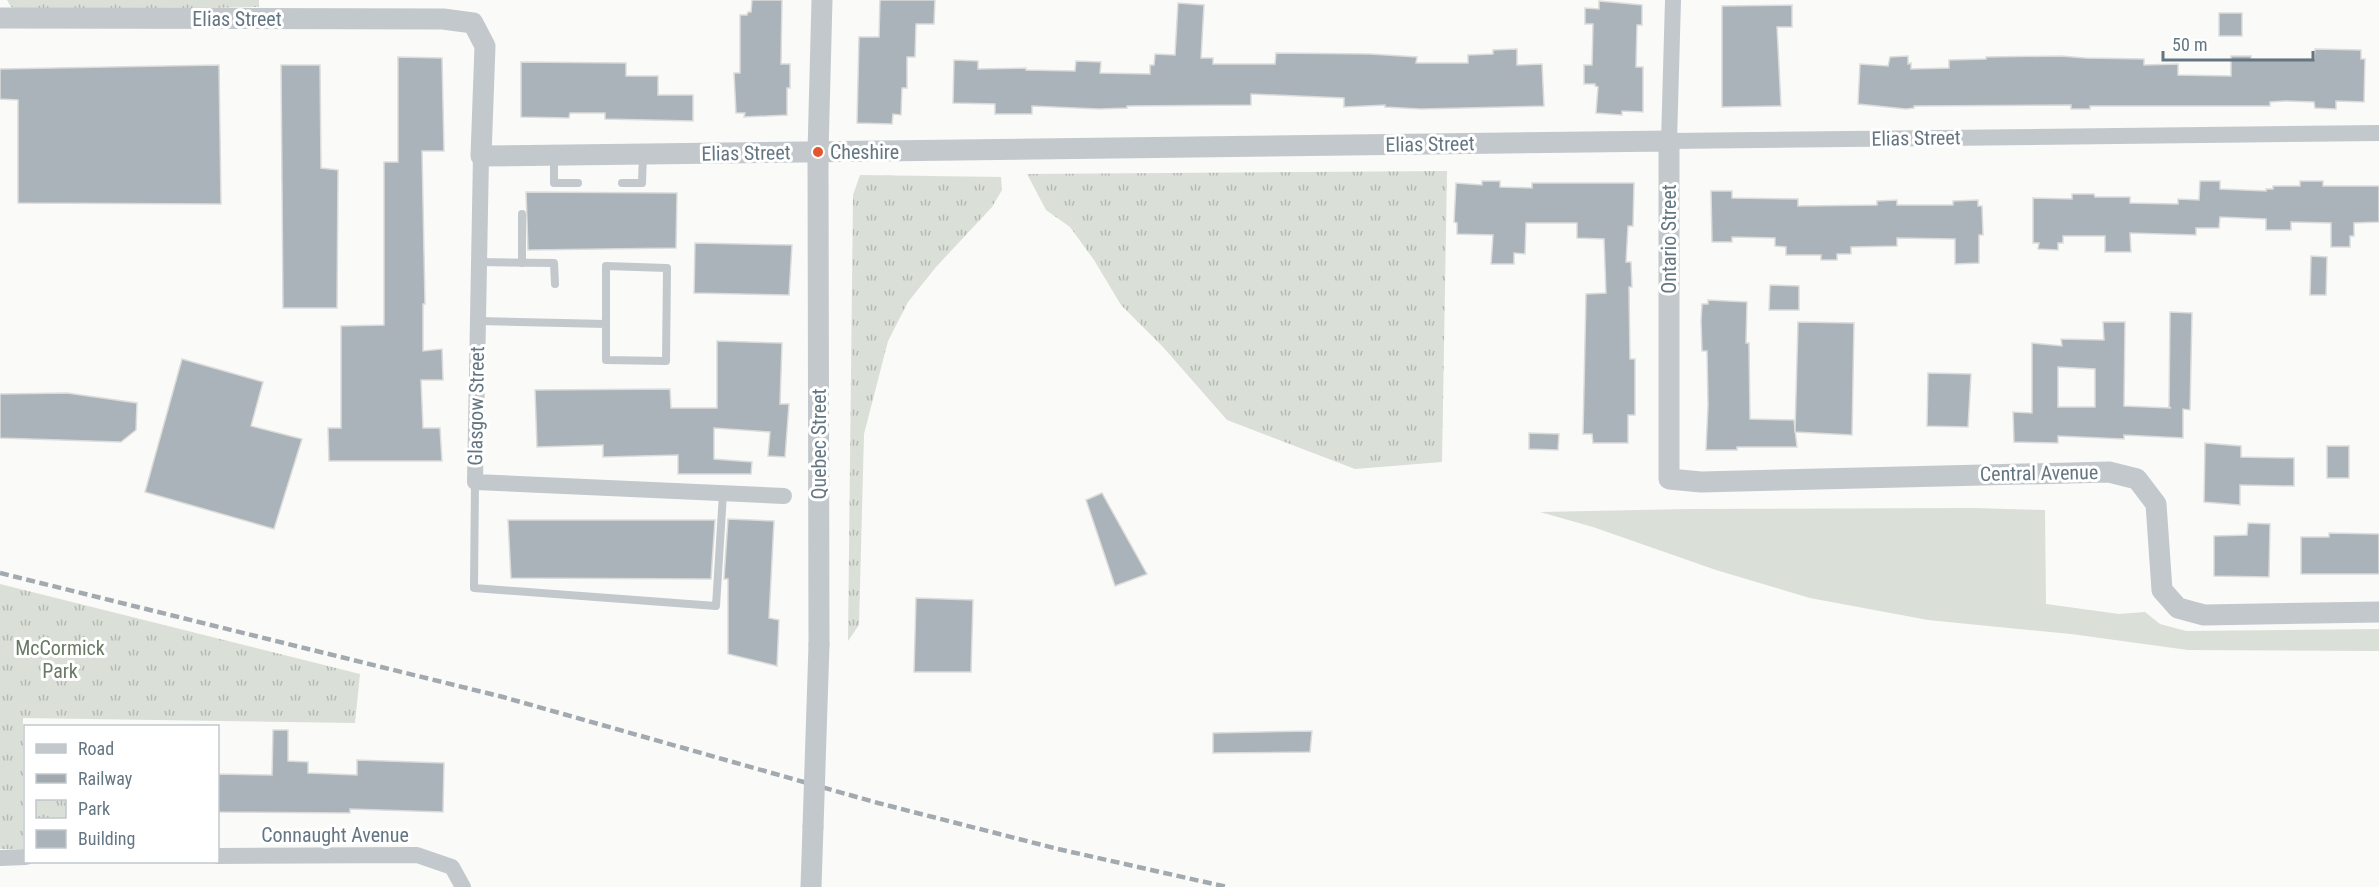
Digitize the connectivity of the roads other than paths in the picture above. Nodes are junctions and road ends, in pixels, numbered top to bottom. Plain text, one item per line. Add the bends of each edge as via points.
1 (822, 0) edge
2 (1673, 0) edge
3 (0, 18) edge
4 (473, 23) joint
5 (2379, 133) edge
6 (1669, 141) junction
7 (818, 152) junction
8 (643, 154) junction
9 (554, 155) junction
10 (481, 156) junction
11 (578, 183) dead end
12 (622, 183) dead end
13 (522, 214) dead end
14 (479, 262) junction
15 (522, 263) junction
16 (555, 284) dead end
17 (478, 321) junction
18 (606, 324) junction
19 (1669, 479) joint
20 (475, 482) junction
21 (723, 494) junction
22 (784, 496) dead end
23 (2379, 612) edge
24 (219, 856) edge
25 (24, 857) edge
26 (0, 858) edge
27 (463, 887) edge
28 (812, 887) edge

1 - 7 street, Quebec Street
2 - 6 street, Ontario Street
3 - 4 street, Elias Street via 443,19
4 - 10 street, Glasgow Street via 485,46
5 - 6 street, Elias Street
6 - 7 street, Elias Street
6 - 19 street, Ontario Street
7 - 8 street, Elias Street
7 - 28 street, Quebec Street, bridge via 819,645
8 - 9 street, Elias Street
8 - 12 lane via 642,183
9 - 10 street, Elias Street
9 - 11 lane via 555,183
10 - 14 street, Glasgow Street
13 - 15 lane
14 - 15 lane
14 - 17 street, Glasgow Street
15 - 16 lane via 554,263
17 - 18 lane
17 - 20 street, Glasgow Street
18 - 18 lane via 606,360 666,361 667,267 606,266
19 - 23 street, Central Avenue via 1701,482 2109,472 2137,480 2156,504 2162,590 2178,608 2204,615
20 - 21 street, Glasgow Street
20 - 21 lane via 474,588 716,606
21 - 22 street, Glasgow Street
24 - 27 street, Connaught Avenue via 417,855 452,867
25 - 26 street

